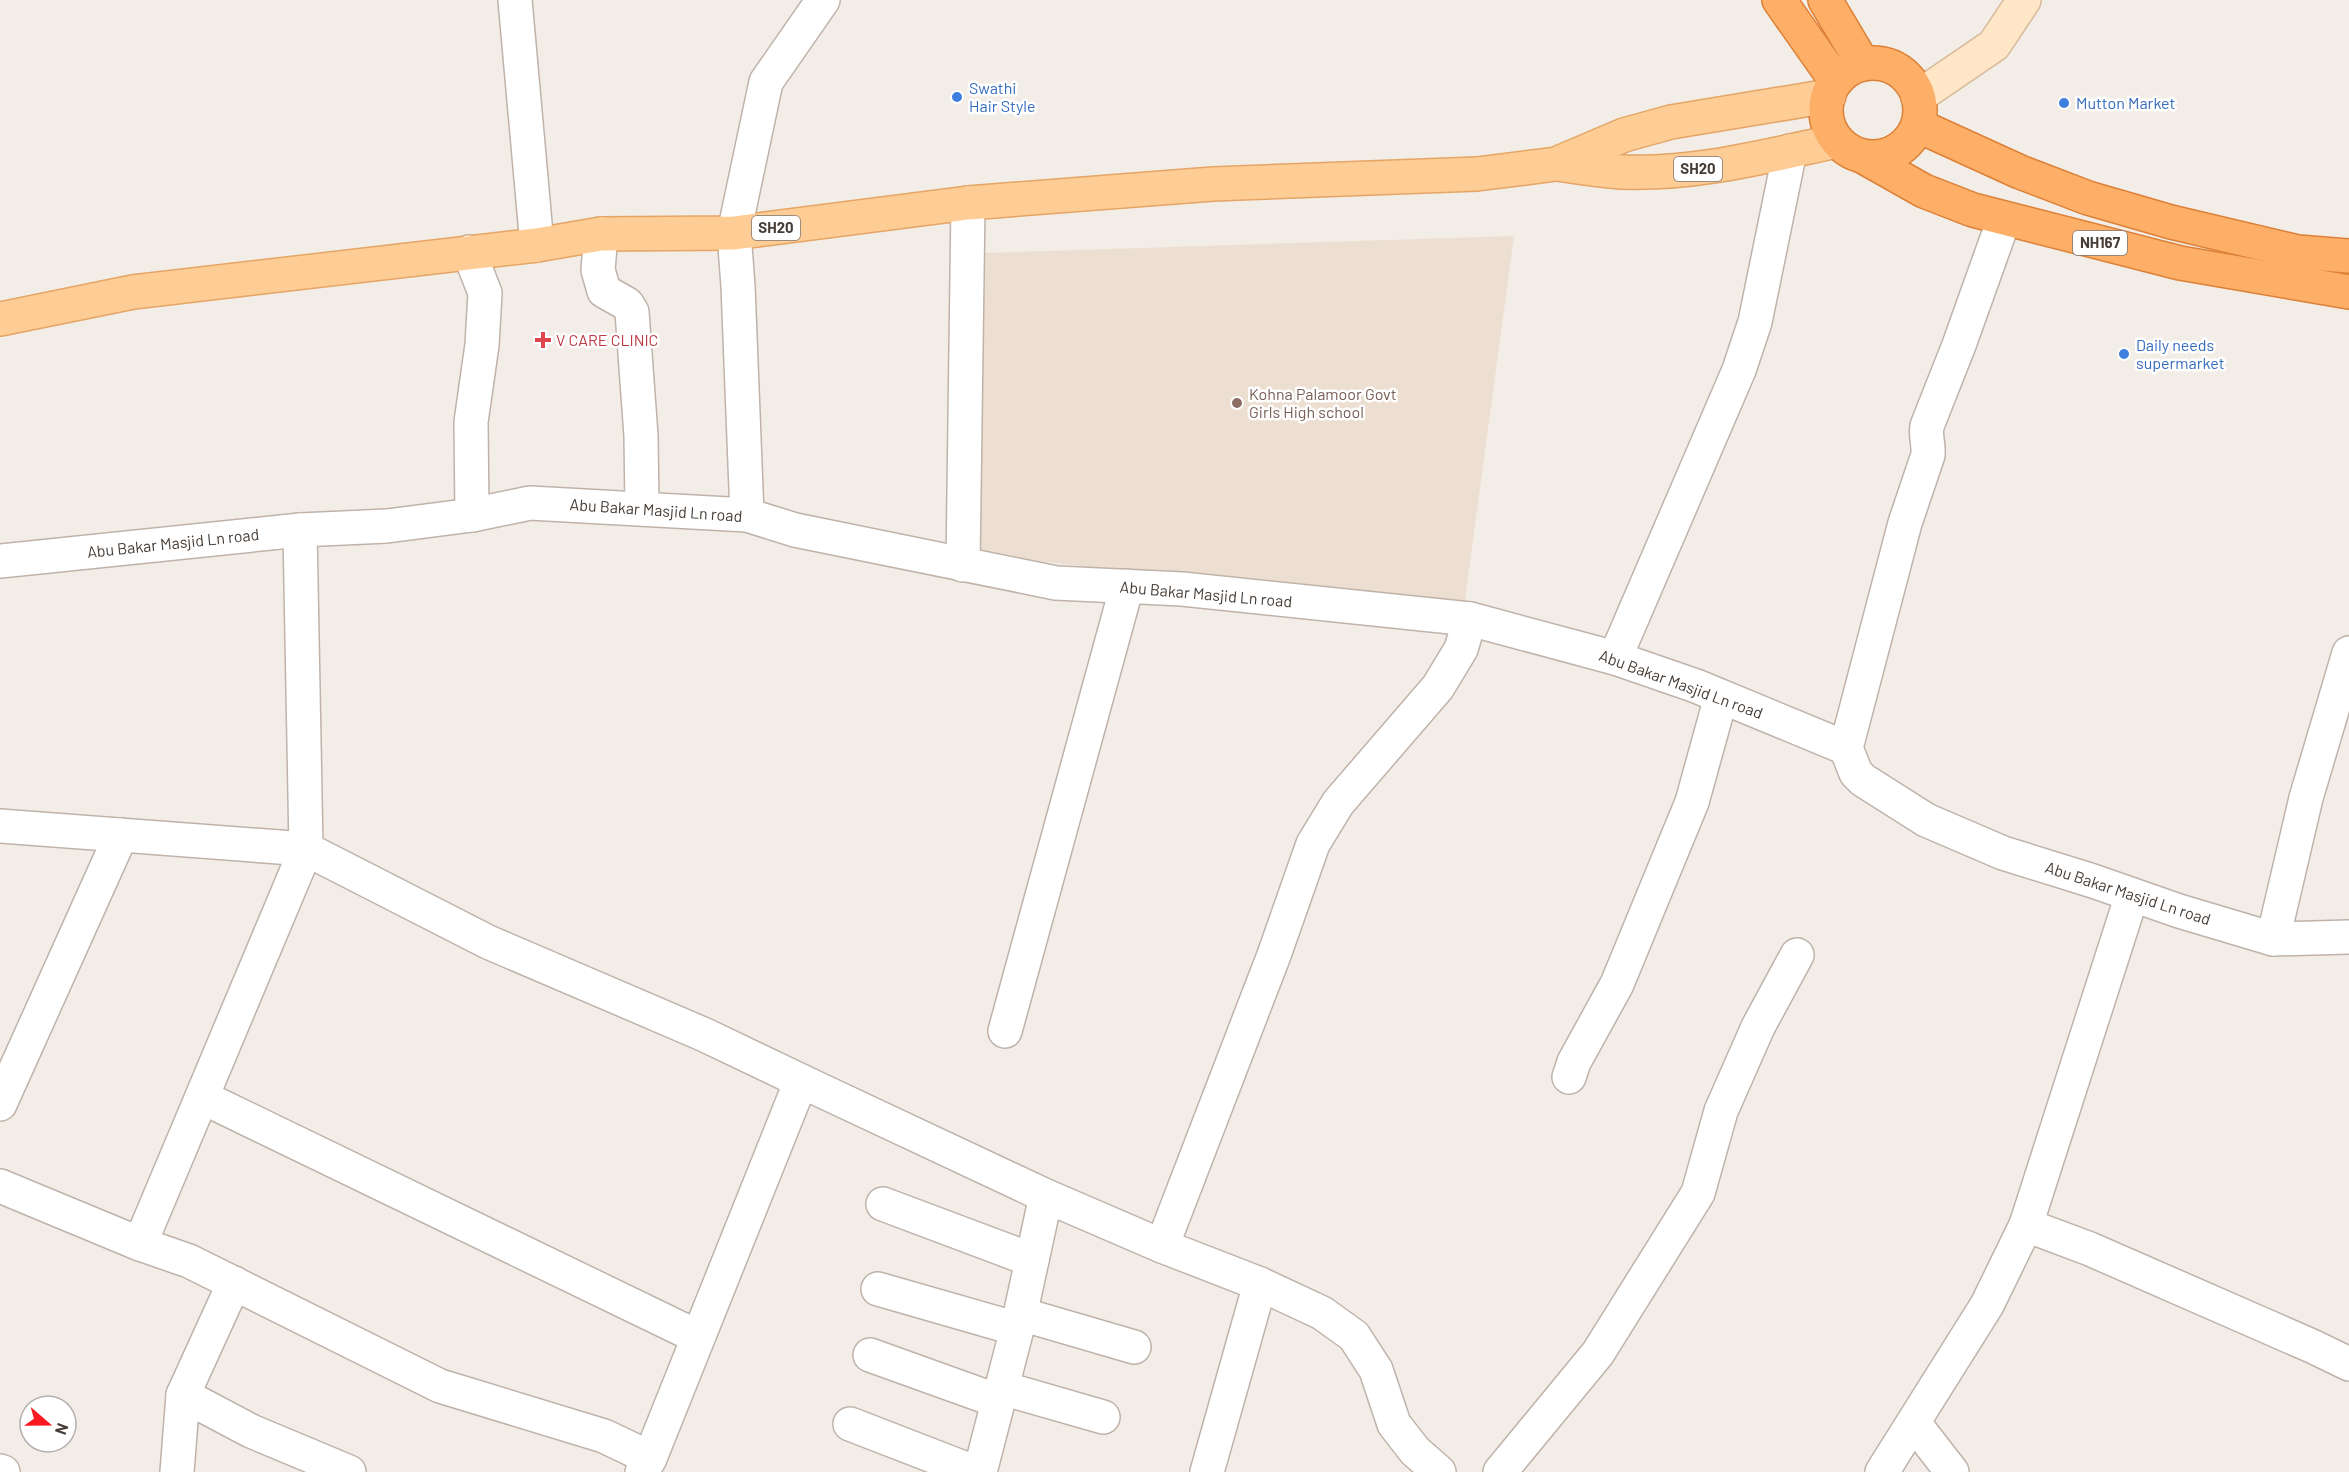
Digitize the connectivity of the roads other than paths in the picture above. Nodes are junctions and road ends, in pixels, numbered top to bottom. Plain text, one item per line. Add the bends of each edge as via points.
1 (515, 0) edge
2 (823, 0) edge
3 (1779, 0) edge
4 (1825, 0) edge
5 (2024, 0) edge
6 (1843, 80) junction
7 (1919, 111) junction
8 (1850, 149) junction
9 (1790, 151) junction
10 (1556, 164) junction
11 (968, 203) junction
12 (2004, 219) junction
13 (734, 233) junction
14 (601, 234) junction
15 (537, 245) junction
16 (470, 252) junction
17 (2349, 256) edge
18 (2349, 292) edge
19 (0, 319) edge
20 (642, 508) junction
21 (472, 515) junction
22 (747, 515) junction
23 (300, 530) junction
24 (0, 561) edge
25 (963, 565) junction
26 (1127, 586) junction
27 (1470, 619) junction
28 (2349, 653) edge
29 (1615, 658) junction
30 (1721, 697) junction
31 (1846, 748) junction
32 (0, 826) edge
33 (121, 835) junction
34 (306, 849) junction
35 (2132, 895) junction
36 (2349, 937) edge
37 (2273, 939) junction
38 (1797, 955) dead end
39 (1005, 1030) dead end
40 (1569, 1077) dead end
41 (801, 1081) junction
42 (202, 1098) junction
43 (0, 1104) edge
44 (0, 1186) edge
45 (1046, 1196) junction
46 (883, 1204) dead end
47 (2026, 1225) junction
48 (141, 1244) junction
49 (1162, 1246) junction
50 (1032, 1260) junction
51 (234, 1283) junction
52 (1260, 1284) junction
53 (878, 1289) dead end
54 (1019, 1322) junction
55 (698, 1337) junction
56 (1134, 1347) dead end
57 (870, 1355) dead end
58 (2349, 1364) edge
59 (183, 1395) junction
60 (1000, 1395) junction
61 (1103, 1417) dead end
62 (1914, 1423) junction
63 (850, 1424) dead end
64 (646, 1465) edge
65 (177, 1472) edge
66 (349, 1472) edge
67 (974, 1472) edge
68 (980, 1472) edge
69 (1207, 1472) edge
70 (1439, 1472) edge
71 (1500, 1472) edge
72 (1882, 1472) edge
73 (1952, 1472) edge

1 - 15 street
2 - 13 street via 766,82
3 - 6 highway
4 - 6 highway
5 - 7 street via 1994,45
6 - 7 highway via 1881,63 1898,69 1911,81
6 - 8 highway via 1826,113 1830,128
6 - 10 main road, SH20 via 1624,135
7 - 8 highway via 1904,146 1892,153 1877,157
7 - 17 highway, NH167 via 2020,172 2088,198 2298,252
8 - 9 main road, SH20
8 - 12 highway, NH167 via 1924,191
9 - 10 main road, SH20 via 1723,166 1663,172 1620,172
9 - 29 street via 1755,322 1739,370
10 - 11 main road, SH20 via 1477,174 1214,184
11 - 13 main road, SH20
11 - 25 street
12 - 18 highway, NH167 via 2180,263
12 - 31 street via 1927,426 1928,455 1905,523
13 - 14 main road, SH20
13 - 22 street
14 - 15 main road, SH20
14 - 20 street via 598,270 604,291 627,304 632,312
15 - 16 main road, SH20
16 - 19 main road, SH20 via 134,291
16 - 21 street via 485,292 471,422
20 - 21 street, Abu Bakar Masjid Ln road via 530,503
20 - 22 street, Abu Bakar Masjid Ln road
21 - 23 street, Abu Bakar Masjid Ln road via 387,526
22 - 25 street, Abu Bakar Masjid Ln road via 795,530
23 - 24 street, Abu Bakar Masjid Ln road
23 - 34 street
25 - 26 street, Abu Bakar Masjid Ln road via 1056,583
26 - 27 street, Abu Bakar Masjid Ln road
26 - 39 street
27 - 29 street, Abu Bakar Masjid Ln road
27 - 49 street via 1461,649 1438,687 1338,803 1313,844
28 - 37 street via 2306,798
29 - 30 street, Abu Bakar Masjid Ln road
30 - 31 street, Abu Bakar Masjid Ln road
30 - 40 street via 1692,802 1617,984
31 - 35 street, Abu Bakar Masjid Ln road via 1863,780 1926,820 2003,853
32 - 33 street
33 - 34 street
33 - 43 street
34 - 41 street via 488,942 705,1035
34 - 42 street
35 - 37 street, Abu Bakar Masjid Ln road
35 - 47 street
36 - 37 street, Abu Bakar Masjid Ln road
38 - 71 street via 1758,1027 1721,1111 1698,1193 1598,1353
41 - 45 street
41 - 55 street
42 - 48 street
42 - 55 street
44 - 48 street
45 - 49 street
45 - 50 street
46 - 50 street
47 - 58 street via 2100,1253
47 - 62 street via 1987,1305
48 - 51 street
49 - 52 street
50 - 54 street
51 - 59 street
51 - 64 street via 440,1386 604,1436
52 - 69 street
52 - 70 street via 1322,1313 1354,1336 1376,1370 1394,1424 1414,1451
53 - 54 street
54 - 56 street
54 - 60 street
55 - 64 street
57 - 60 street
59 - 65 street
59 - 66 street via 251,1431
60 - 61 street
60 - 68 street
62 - 72 street
62 - 73 street
63 - 67 street

